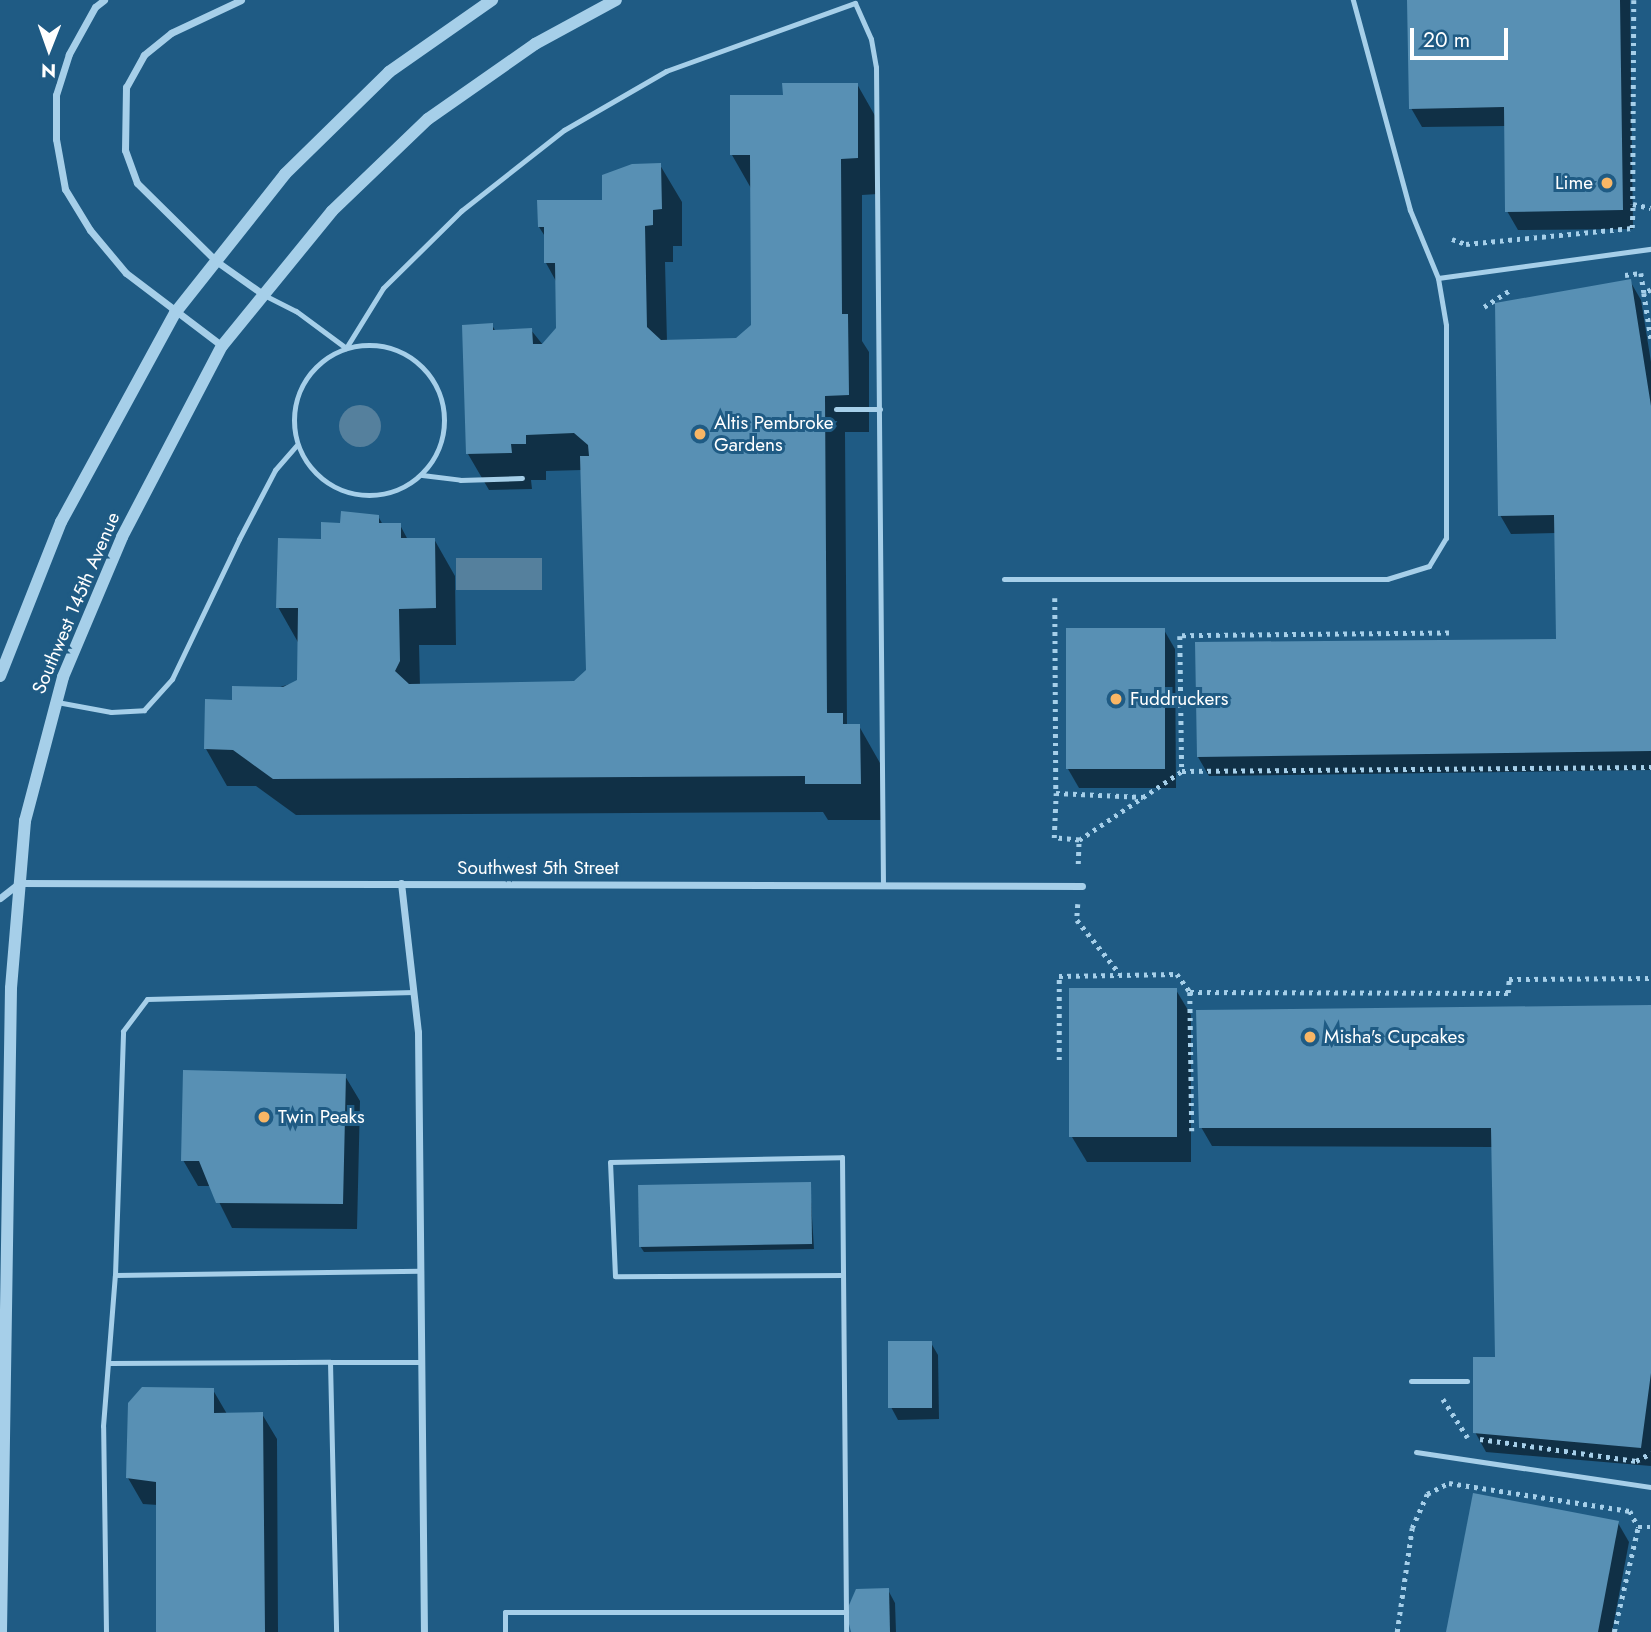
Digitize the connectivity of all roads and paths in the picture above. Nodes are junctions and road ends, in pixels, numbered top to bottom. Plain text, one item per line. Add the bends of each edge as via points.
1 (104, 0) edge
2 (241, 0) edge
3 (492, 0) edge
4 (616, 0) edge
5 (1353, 0) edge
6 (1634, 0) edge
7 (854, 1) edge
8 (1633, 204) junction
9 (1651, 208) edge
10 (1452, 239) dead end
11 (1651, 249) edge
12 (216, 261) junction
13 (1615, 276) dead end
14 (1438, 278) junction
15 (1524, 287) dead end
16 (1651, 290) edge
17 (1644, 293) junction
18 (264, 295) junction
19 (1484, 307) dead end
20 (175, 313) junction
21 (1651, 338) edge
22 (222, 346) junction
23 (346, 348) junction
24 (836, 409) dead end
25 (880, 409) junction
26 (297, 445) junction
27 (422, 475) junction
28 (522, 478) dead end
29 (1004, 579) dead end
30 (1055, 579) junction
31 (1449, 633) dead end
32 (0, 676) edge
33 (55, 702) junction
34 (1651, 767) edge
35 (1182, 771) junction
36 (1056, 793) junction
37 (1143, 797) junction
38 (1079, 840) junction
39 (1078, 864) dead end
40 (19, 883) junction
41 (401, 883) junction
42 (883, 886) junction
43 (1082, 886) dead end
44 (0, 898) edge
45 (1077, 904) dead end
46 (1120, 975) junction
47 (1651, 978) edge
48 (414, 992) junction
49 (1190, 992) junction
50 (1059, 1060) dead end
51 (1192, 1131) dead end
52 (420, 1270) junction
53 (115, 1275) junction
54 (843, 1275) junction
55 (330, 1362) junction
56 (421, 1362) junction
57 (110, 1363) junction
58 (1411, 1381) dead end
59 (1433, 1381) junction
60 (1467, 1381) dead end
61 (1416, 1452) dead end
62 (1651, 1453) edge
63 (1651, 1487) edge
64 (1639, 1527) junction
65 (1651, 1527) edge
66 (846, 1612) junction
67 (1, 1632) edge
68 (106, 1632) edge
69 (336, 1632) edge
70 (424, 1632) edge
71 (505, 1632) edge
72 (846, 1632) edge
73 (1397, 1632) edge
74 (1614, 1632) edge

1 - 20 street via 95,7 69,54 56,95 65,189 90,230 126,273
2 - 12 street via 171,33 144,55 126,87 125,150 137,183
3 - 12 street via 389,72 285,174
4 - 18 street, Southwest 145th Avenue via 535,44 428,120 332,211
5 - 14 lane via 1410,210
6 - 8 path
7 - 23 lane via 666,71 564,130 461,211 383,288
7 - 25 lane via 871,39 876,67
8 - 9 path
8 - 10 path via 1632,228 1466,244
11 - 14 lane
12 - 18 street
12 - 20 street
13 - 17 path via 1641,273
14 - 30 lane via 1446,325 1449,485 1446,538 1429,566 1387,579
15 - 19 path via 1492,298
16 - 17 path
17 - 21 path
18 - 22 street, Southwest 145th Avenue
18 - 23 lane via 296,311
20 - 22 street
20 - 32 street via 61,522
22 - 33 street, Southwest 145th Avenue via 122,537
23 - 26 lane via 307,376 296,397
23 - 27 lane via 372,345 397,349 418,362 435,382 444,405 445,430 437,455
24 - 25 lane
25 - 42 lane
26 - 27 lane via 309,467 328,485 352,494 377,496 401,489
26 - 33 lane via 275,470 172,679 144,710 111,712
27 - 28 lane via 460,480
29 - 30 lane
30 - 36 path
31 - 35 path via 1180,636
33 - 40 street, Southwest 145th Avenue via 34,773
34 - 35 path
35 - 37 path
36 - 37 path
36 - 38 path via 1054,838
37 - 38 path
38 - 39 path
40 - 41 street, Southwest 5th Street
40 - 44 street
40 - 67 street, Southwest 145th Avenue via 11,988
41 - 42 street, Southwest 5th Street
41 - 48 street
42 - 43 street, Southwest 5th Street
45 - 46 path via 1077,920
46 - 49 path via 1177,974
46 - 50 path via 1059,976
47 - 49 path via 1509,979 1508,993
48 - 52 street
48 - 53 lane via 147,999 123,1031
49 - 51 path
52 - 53 lane
52 - 56 street
53 - 57 lane
54 - 54 lane via 842,1157 610,1162 615,1276
54 - 66 lane
55 - 56 lane
55 - 57 lane
55 - 69 lane
56 - 70 street
57 - 68 lane via 103,1426
58 - 59 lane
59 - 60 lane
59 - 62 path via 1465,1437 1636,1461
61 - 63 lane
64 - 65 path
64 - 73 path via 1630,1511 1449,1483 1427,1494 1412,1528
64 - 74 path
66 - 71 lane via 505,1612
66 - 72 lane

